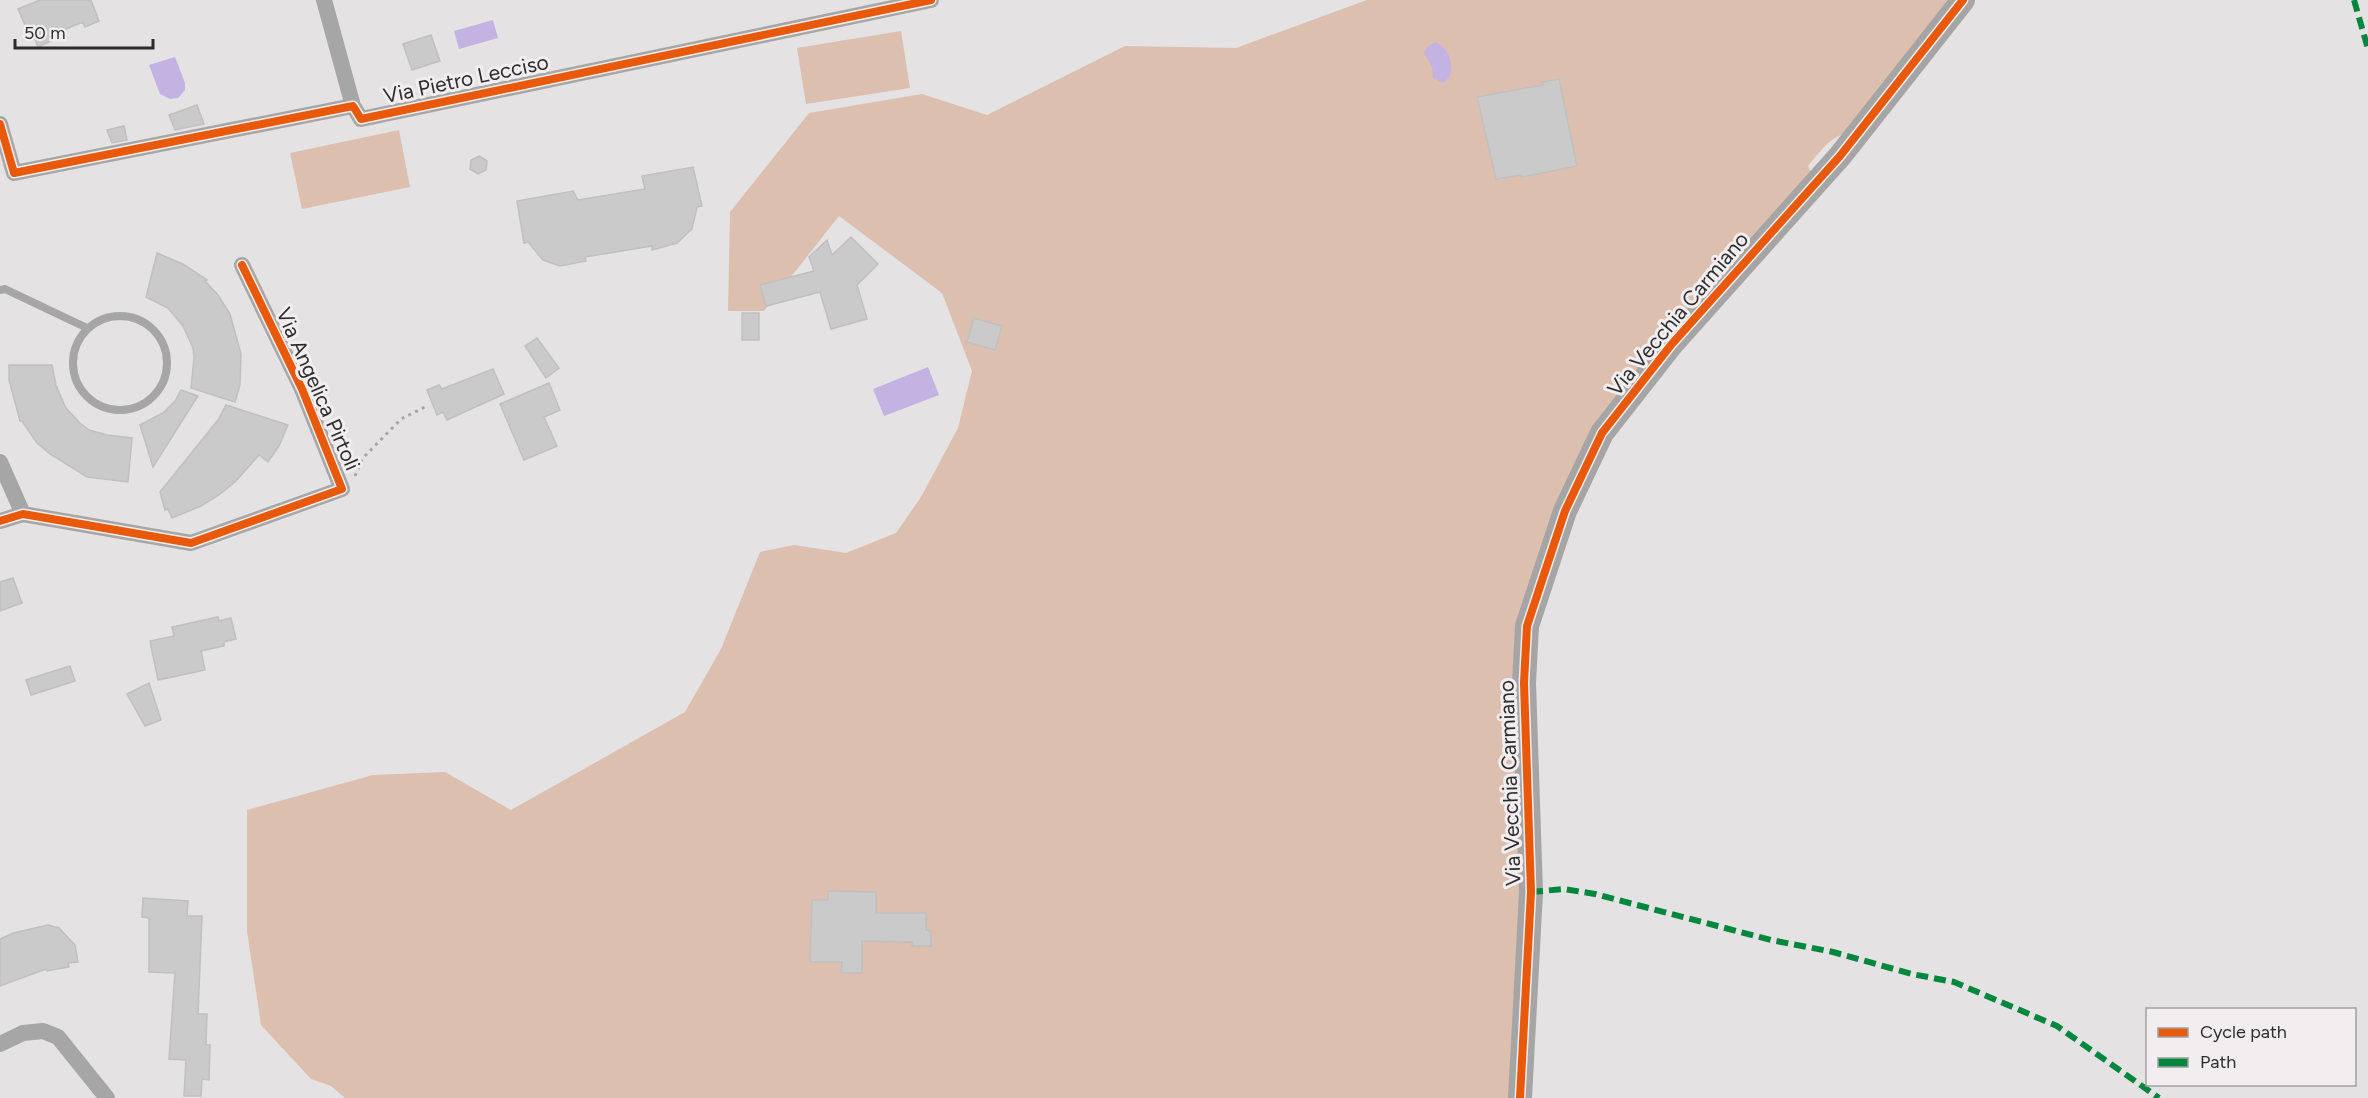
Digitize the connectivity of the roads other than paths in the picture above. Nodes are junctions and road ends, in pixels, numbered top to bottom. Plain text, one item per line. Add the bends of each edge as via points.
1 (324, 0) edge
2 (931, 0) edge
3 (1963, 0) edge
4 (353, 106) junction
5 (0, 124) edge
6 (242, 265) dead end
7 (0, 290) edge
8 (87, 328) junction
9 (0, 462) edge
10 (23, 514) junction
11 (0, 521) edge
12 (0, 1044) edge
13 (107, 1098) edge
14 (1520, 1098) edge

1 - 4 street
2 - 4 street, Via Pietro Lecciso via 361,119
3 - 14 street, Via Vecchia Carmiano via 1840,156 1657,362 1602,433 1565,511 1527,626 1524,683 1531,892
4 - 5 street via 14,173
6 - 10 street, Via Angelica Pirtoli via 302,389 342,489 191,543
7 - 8 lane
8 - 8 lane via 77,341 73,357 80,389 91,401 122,410 139,407 152,398 167,371 163,342 154,330 143,321 114,315
9 - 10 street
10 - 11 street
12 - 13 street via 23,1033 43,1031 58,1037

